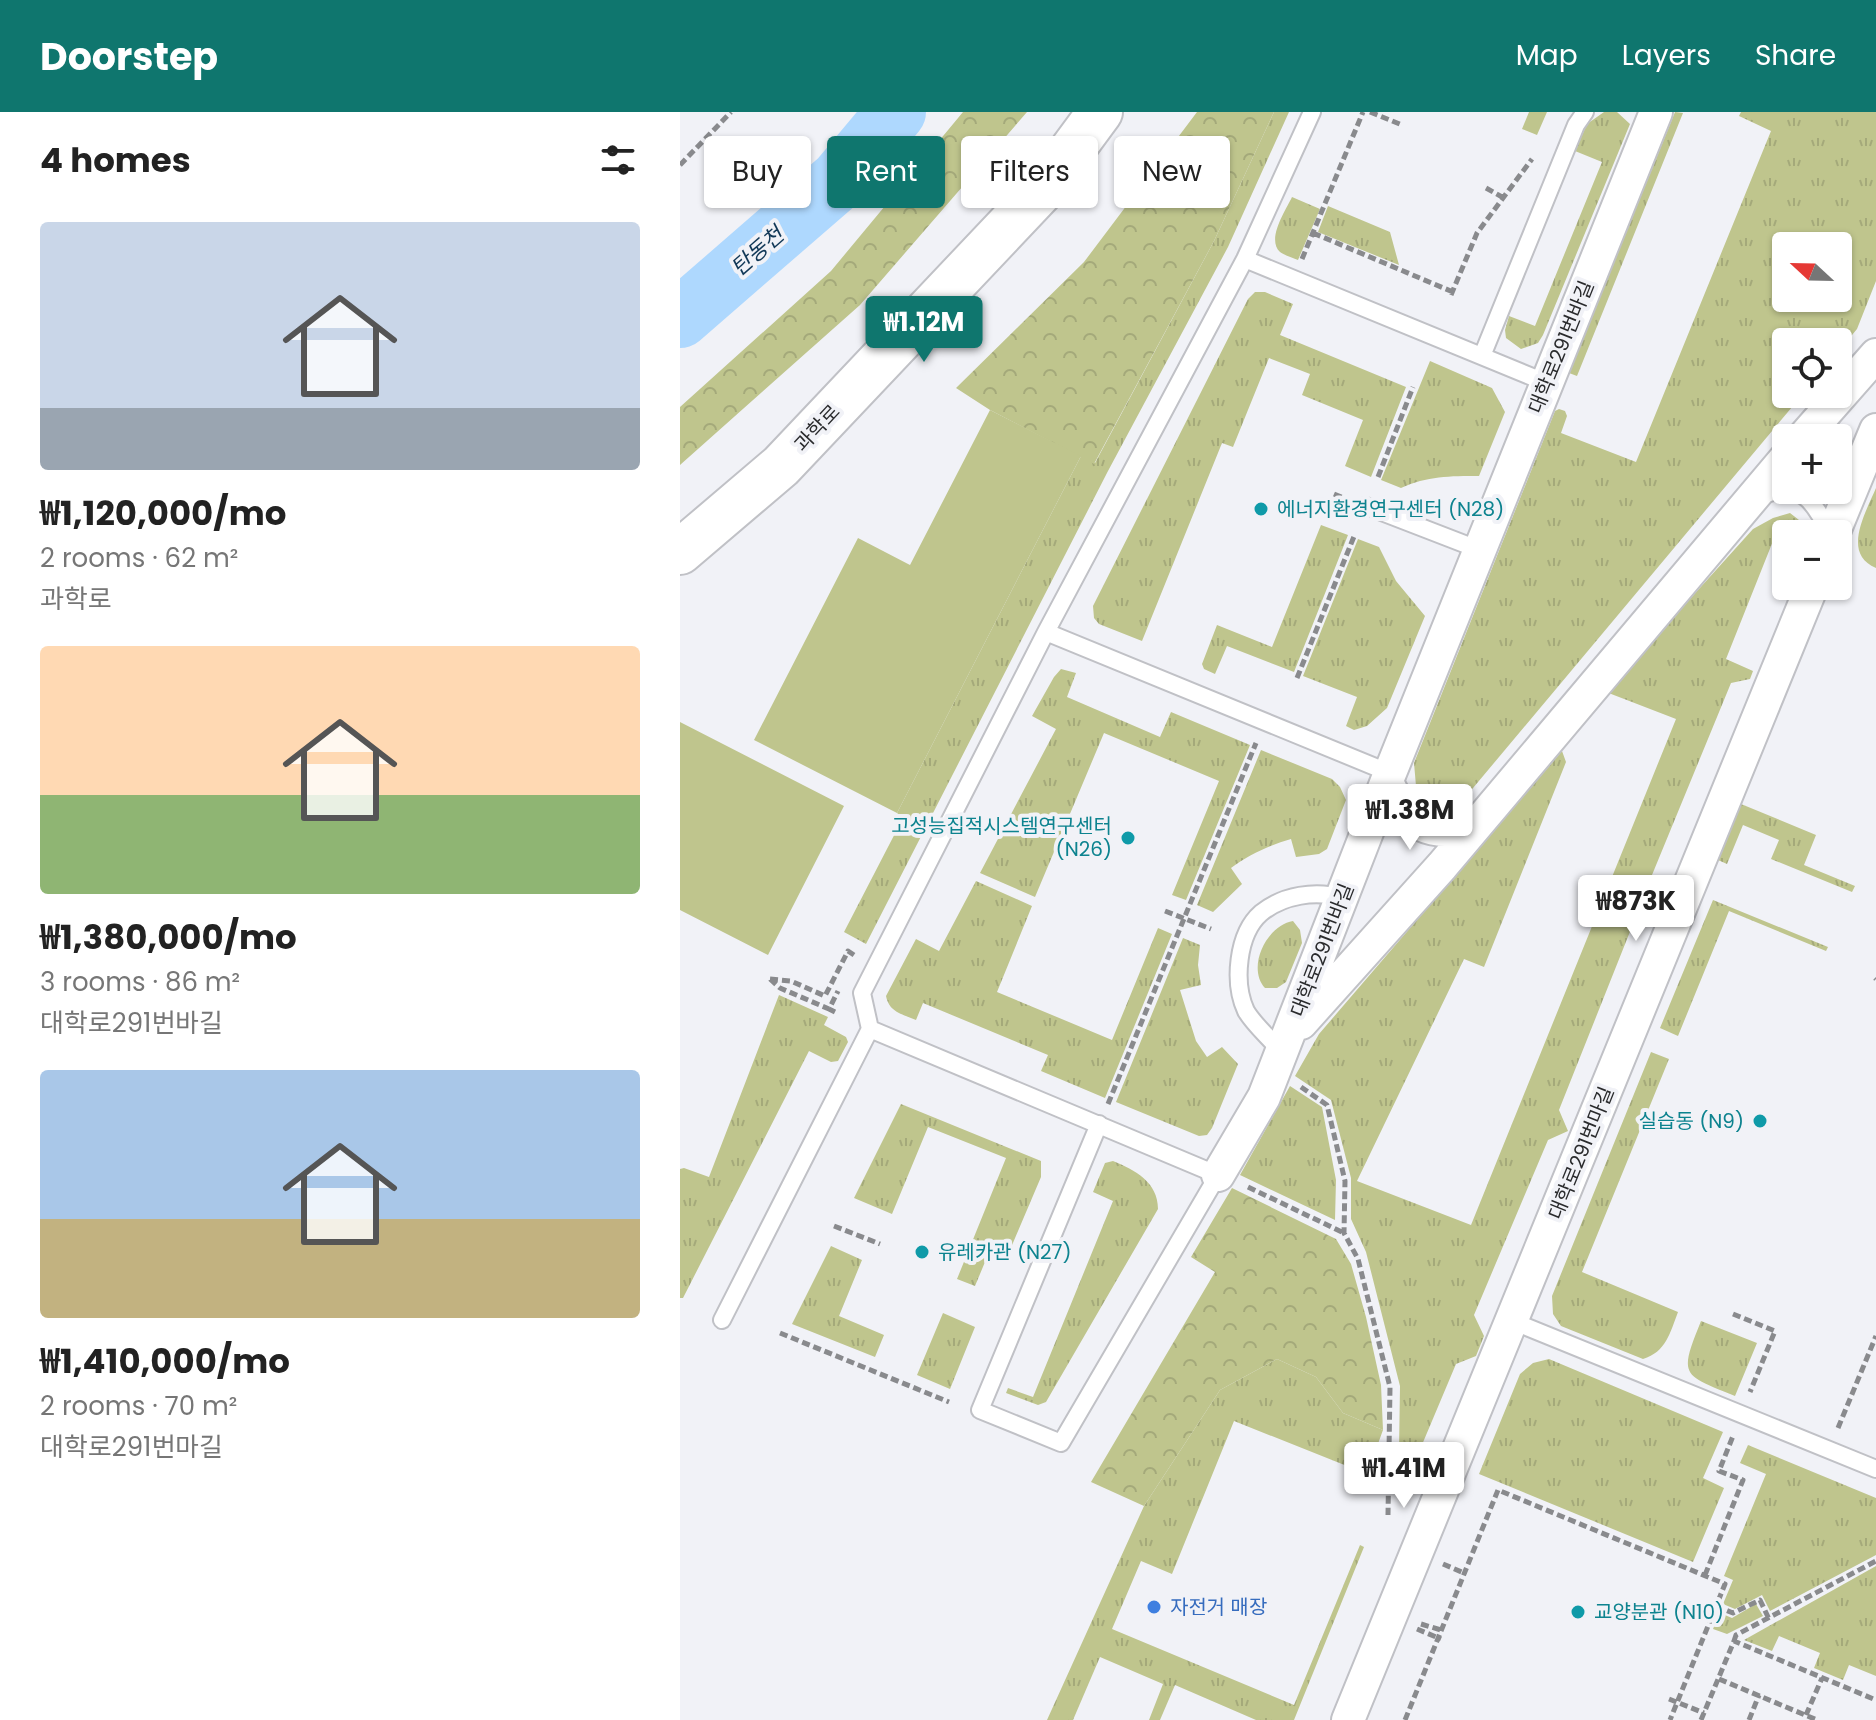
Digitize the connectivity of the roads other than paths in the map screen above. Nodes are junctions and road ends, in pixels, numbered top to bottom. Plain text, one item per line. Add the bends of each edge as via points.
1 (1100, 112) edge
2 (1312, 112) edge
3 (1585, 112) edge
4 (1656, 112) edge
5 (1245, 259) junction
6 (1876, 355) edge
7 (1482, 356) junction
8 (1547, 383) junction
9 (1815, 424) edge
10 (1876, 430) edge
11 (1772, 474) edge
12 (1748, 501) junction
13 (1366, 506) dead end
14 (1823, 520) edge
15 (1838, 520) edge
16 (1480, 550) junction
17 (680, 552) edge
18 (1806, 600) edge
19 (1046, 632) junction
20 (1388, 778) junction
21 (1477, 824) junction
22 (1342, 898) junction
23 (870, 1029) junction
24 (1288, 1057) junction
25 (1099, 1124) junction
26 (1227, 1178) junction
27 (722, 1320) dead end
28 (1512, 1321) junction
29 (1876, 1469) edge
30 (1348, 1720) edge

1 - 17 main road, 과학로 via 1044,188 781,466
2 - 5 lane
3 - 7 lane
4 - 8 street, 대학로291번바길
5 - 7 lane
5 - 19 lane
6 - 9 street
7 - 8 lane
8 - 16 street, 대학로291번바길
10 - 15 street
11 - 12 street, 대학로291번바길
12 - 14 lane via 1775,490 1800,493
12 - 21 street, 대학로291번바길
13 - 16 lane
16 - 20 street, 대학로291번바길
18 - 28 street, 대학로291번마길
19 - 20 lane
19 - 23 lane via 862,993
20 - 21 street via 1404,813 1419,825 1441,832
20 - 22 street, 대학로291번바길
21 - 24 street, 대학로291번바길
22 - 24 street, 대학로291번바길
22 - 24 lane via 1324,893 1294,897 1260,914 1243,942 1237,976 1247,1011
23 - 25 lane
23 - 27 lane
24 - 26 street
25 - 26 lane
25 - 26 lane via 980,1410 1061,1443
28 - 29 lane
28 - 30 street, 대학로291번마길

